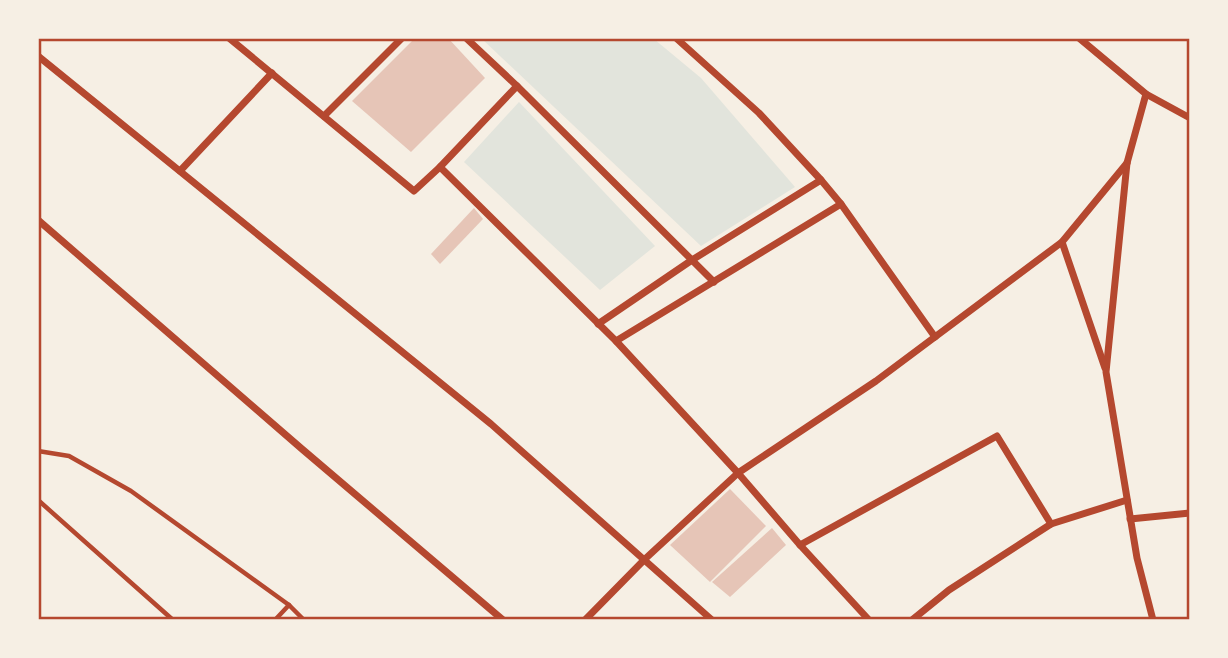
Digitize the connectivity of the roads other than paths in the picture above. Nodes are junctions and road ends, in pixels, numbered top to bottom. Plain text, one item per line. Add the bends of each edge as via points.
1 (229, 38) edge
2 (402, 38) edge
3 (466, 38) edge
4 (676, 38) edge
5 (1079, 38) edge
6 (38, 56) edge
7 (272, 73) junction
8 (517, 86) junction
9 (1146, 94) junction
10 (324, 116) junction
11 (1189, 118) edge
12 (1127, 163) junction
13 (440, 167) junction
14 (180, 171) junction
15 (821, 180) junction
16 (841, 204) junction
17 (38, 220) edge
18 (1062, 242) junction
19 (692, 260) junction
20 (714, 282) junction
21 (598, 324) junction
22 (935, 337) junction
23 (616, 341) junction
24 (1106, 372) junction
25 (38, 451) edge
26 (738, 473) junction
27 (38, 500) edge
28 (1127, 500) junction
29 (1189, 513) edge
30 (1130, 519) junction
31 (1051, 524) junction
32 (800, 545) junction
33 (645, 559) junction
34 (289, 605) junction
35 (173, 620) edge
36 (275, 620) edge
37 (304, 620) edge
38 (503, 620) edge
39 (585, 620) edge
40 (712, 620) edge
41 (869, 620) edge
42 (912, 620) edge
43 (1153, 620) edge

1 - 7 street
2 - 10 street
3 - 8 street
4 - 15 street via 759,113
5 - 9 street
6 - 14 street
7 - 10 street
7 - 14 street
8 - 13 street
8 - 19 street
9 - 11 street
9 - 12 street
10 - 13 street via 414,191
12 - 18 street
12 - 24 street
13 - 21 street
14 - 33 street via 491,424
15 - 16 street
15 - 19 street
16 - 20 street
16 - 22 street
17 - 38 street
18 - 22 street
18 - 24 street
19 - 20 street
19 - 21 street
20 - 23 street
21 - 23 street
22 - 26 street
23 - 26 street
24 - 28 street
25 - 34 lane via 69,456 131,491
26 - 32 street
26 - 33 street
27 - 35 lane
28 - 30 street
28 - 31 street
29 - 30 street
30 - 43 street
31 - 32 street via 997,436
31 - 42 street
32 - 41 street
33 - 39 street
33 - 40 street
34 - 36 lane
34 - 37 lane

